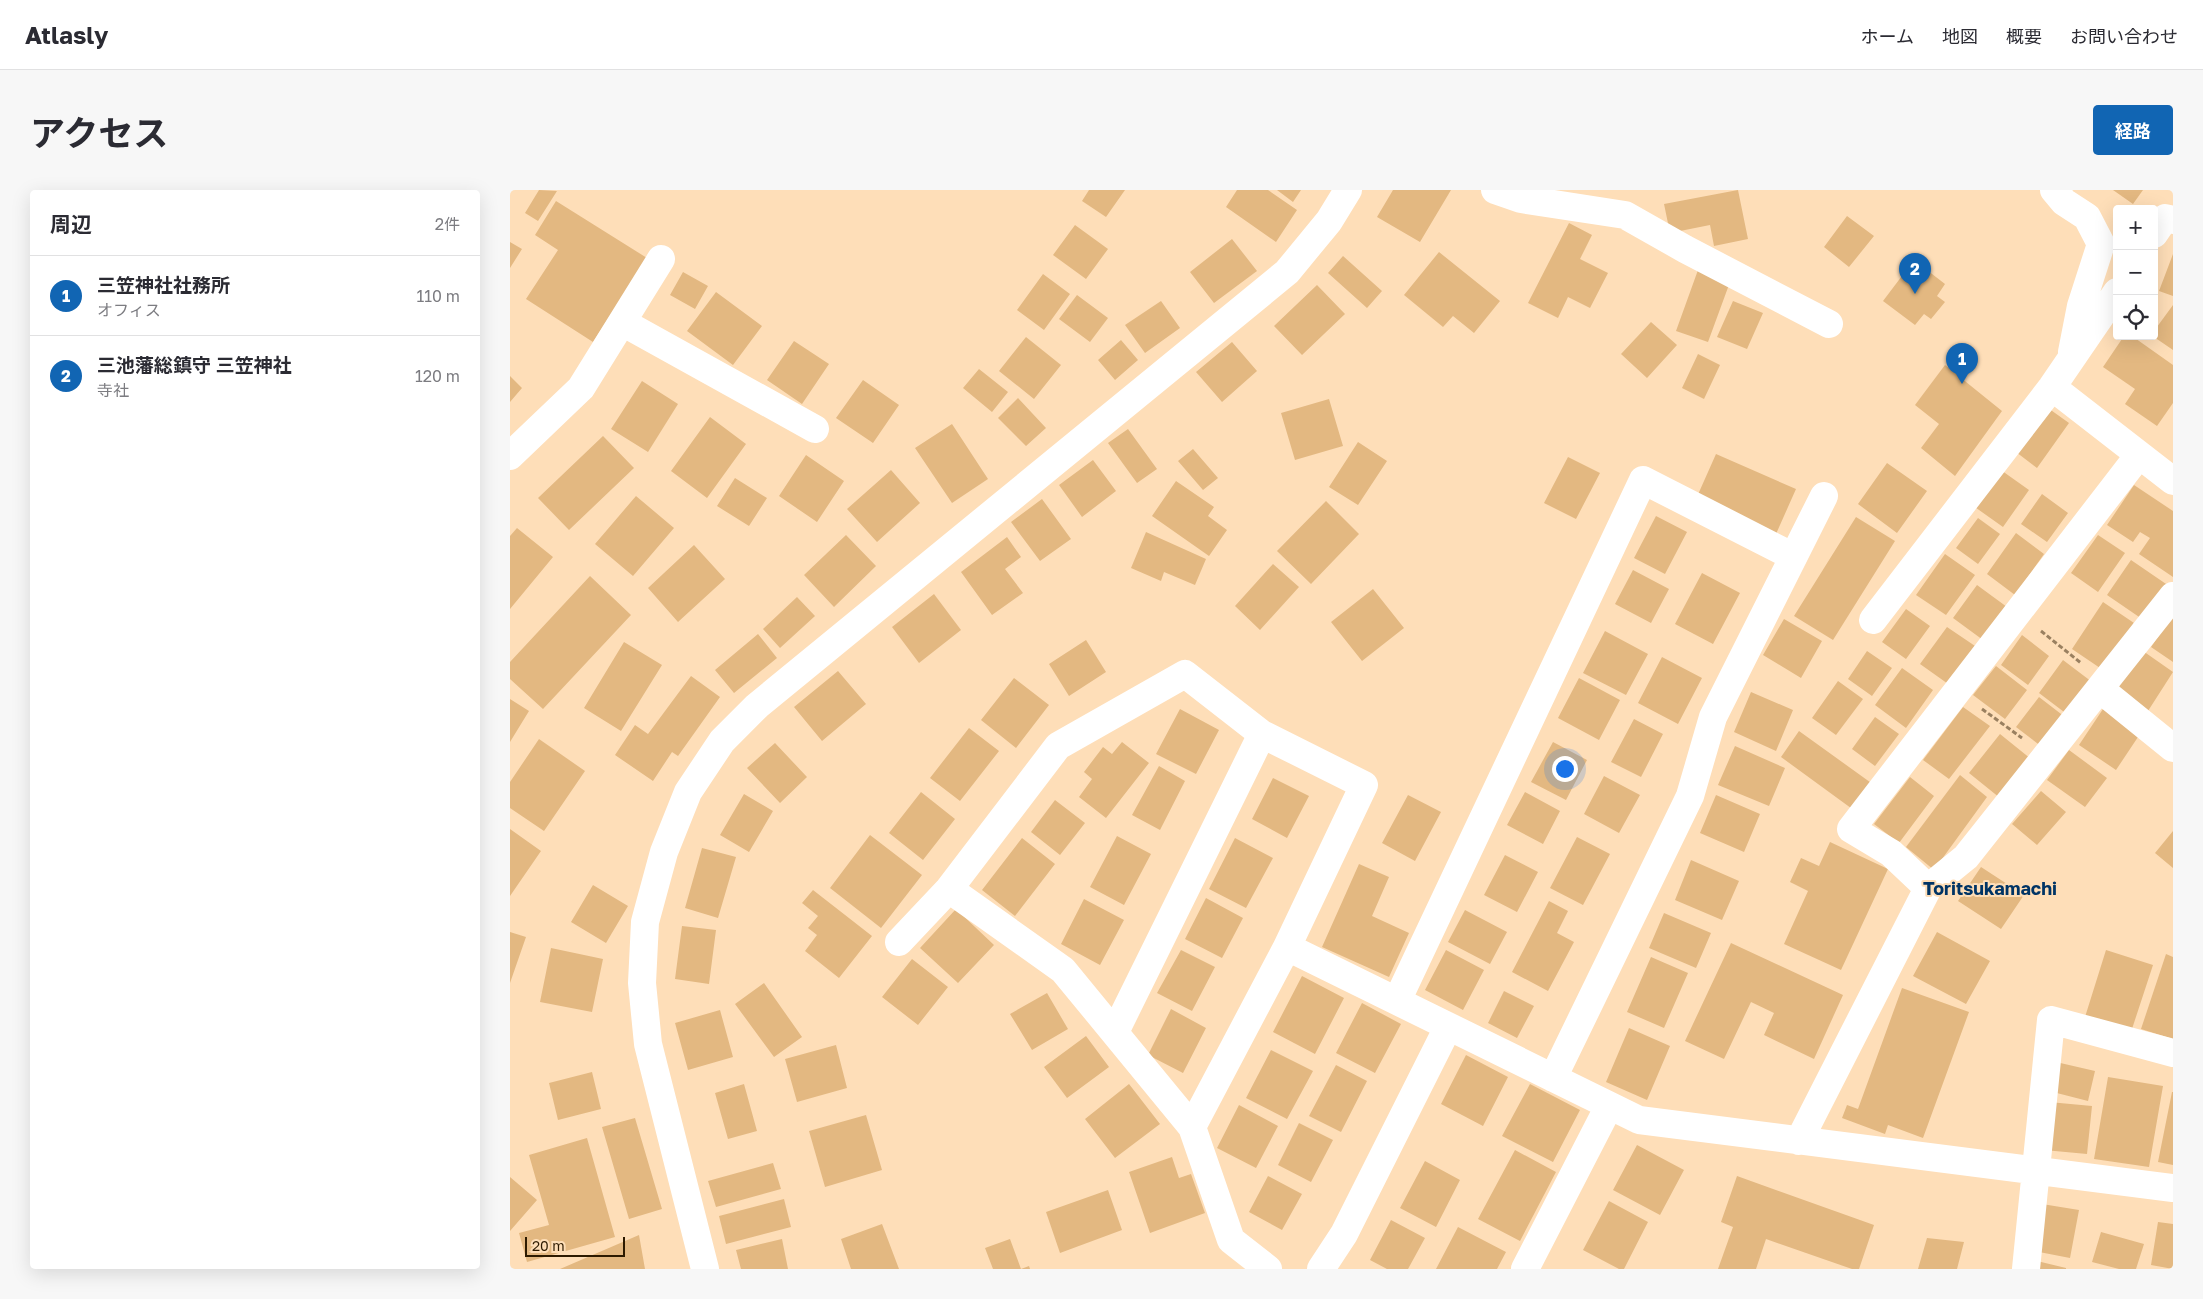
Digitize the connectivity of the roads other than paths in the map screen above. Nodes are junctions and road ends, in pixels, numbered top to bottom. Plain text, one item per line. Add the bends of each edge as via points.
1 (1348, 190) edge
2 (1495, 190) edge
3 (2054, 190) edge
4 (2173, 220) edge
5 (2158, 228) edge
6 (661, 259) dead end
7 (2115, 295) edge
8 (622, 322) junction
9 (1829, 324) dead end
10 (2070, 361) junction
11 (2052, 387) junction
12 (815, 429) dead end
13 (2139, 455) junction
14 (510, 456) edge
15 (2173, 481) edge
16 (1824, 496) dead end
17 (1792, 556) junction
18 (2173, 598) edge
19 (1873, 620) dead end
20 (2102, 686) junction
21 (1262, 734) junction
22 (2173, 748) edge
23 (1928, 888) junction
24 (949, 889) junction
25 (899, 942) dead end
26 (1287, 947) junction
27 (1397, 1001) junction
28 (1448, 1027) junction
29 (1115, 1032) junction
30 (2173, 1053) edge
31 (1553, 1078) junction
32 (1609, 1106) junction
33 (1192, 1127) junction
34 (1799, 1141) junction
35 (2035, 1171) junction
36 (2173, 1188) edge
37 (706, 1269) edge
38 (1268, 1269) edge
39 (1320, 1269) edge
40 (1525, 1269) edge
41 (2026, 1269) edge

1 - 37 street via 1329,221 1287,272 758,706 722,741 688,792 664,852 646,922 642,983 648,1044
2 - 9 street via 1521,199 1625,215
3 - 10 street via 2064,202 2087,217 2101,244 2081,306
4 - 5 street via 2165,218
6 - 8 street
7 - 10 street
8 - 12 street
8 - 14 street via 581,388
10 - 11 street
11 - 13 street
11 - 19 street
13 - 15 street
13 - 23 street via 1851,829 1890,852
16 - 17 street
17 - 27 street via 1643,480
17 - 31 street via 1713,716 1690,796
18 - 20 street
20 - 22 street
20 - 23 street via 1966,857
21 - 24 street via 1185,674 1058,746
21 - 26 street via 1364,785
21 - 29 street
23 - 34 street
24 - 25 street
24 - 29 street via 1063,970
26 - 27 street
26 - 33 street
27 - 28 street
28 - 31 street
28 - 39 street via 1344,1234
29 - 33 street
30 - 35 street via 2051,1020
31 - 32 street
32 - 34 street via 1639,1120
32 - 40 street
33 - 38 street via 1231,1240
34 - 35 street
35 - 36 street
35 - 41 street

